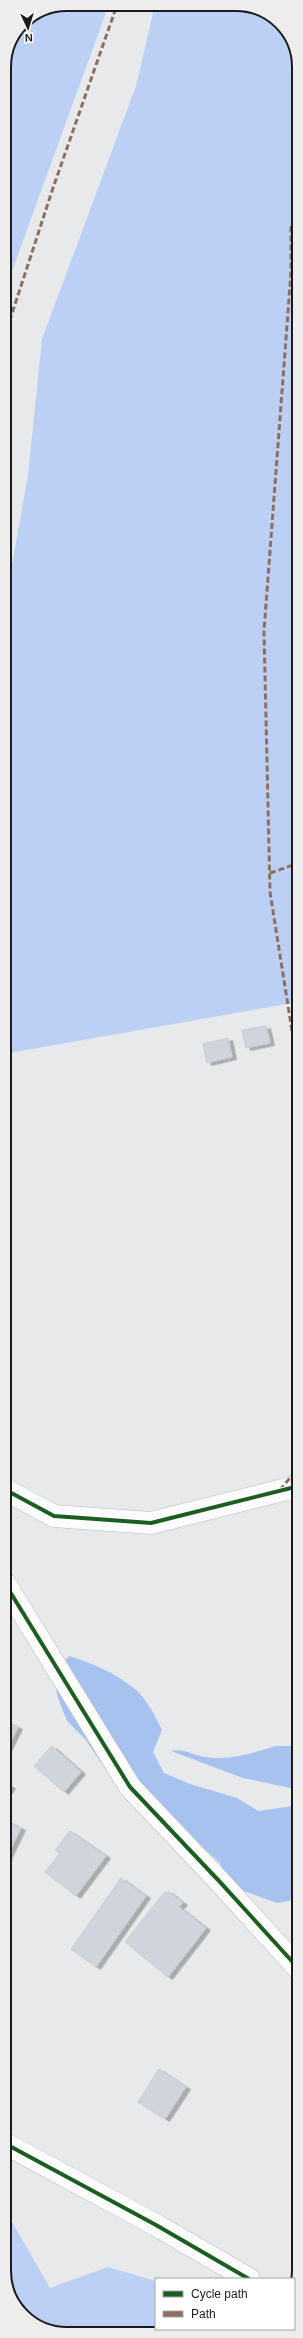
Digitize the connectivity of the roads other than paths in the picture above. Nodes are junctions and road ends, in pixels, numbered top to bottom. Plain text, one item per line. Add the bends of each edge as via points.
1 (292, 1488) edge
2 (11, 1493) edge
3 (11, 1593) edge
4 (292, 1961) edge
5 (11, 2147) edge
6 (247, 2278) edge

1 - 2 street via 151,1523 54,1516
3 - 4 street via 130,1787
5 - 6 street via 156,2225

